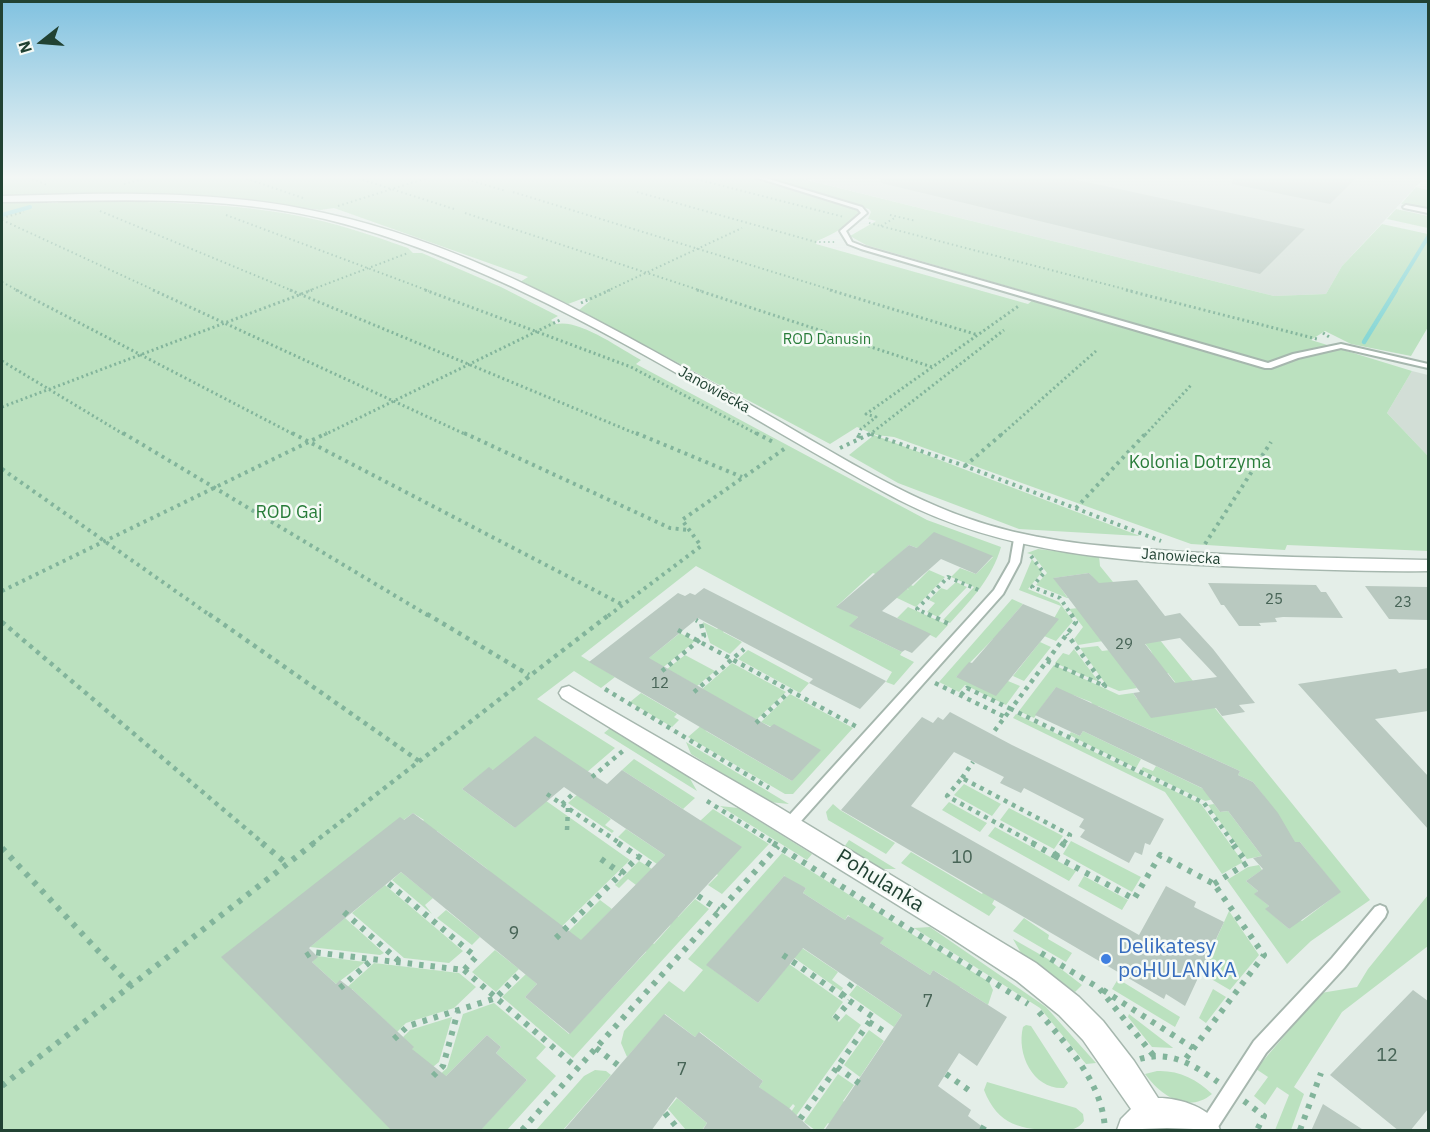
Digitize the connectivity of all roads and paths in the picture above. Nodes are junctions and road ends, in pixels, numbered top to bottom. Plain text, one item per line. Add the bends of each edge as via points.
1 (23, 230) edge
2 (144, 230) edge
3 (266, 230) edge
4 (374, 230) edge
5 (516, 230) edge
6 (635, 230) edge
7 (738, 230) edge
8 (772, 230) edge
9 (845, 230) edge
10 (896, 230) edge
11 (850, 243) junction
12 (697, 249) junction
13 (411, 252) dead end
14 (369, 268) junction
15 (646, 273) junction
16 (2, 282) edge
17 (299, 294) junction
18 (588, 300) dead end
19 (1021, 304) dead end
20 (224, 323) junction
21 (554, 323) dead end
22 (1004, 330) dead end
23 (537, 331) junction
24 (1323, 333) dead end
25 (978, 335) junction
26 (1329, 336) dead end
27 (1341, 346) junction
28 (1096, 351) dead end
29 (138, 355) junction
30 (2, 362) edge
31 (469, 364) junction
32 (1428, 366) edge
33 (932, 367) junction
34 (1192, 384) dead end
35 (48, 389) junction
36 (393, 401) junction
37 (2, 407) edge
38 (871, 434) junction
39 (858, 438) junction
40 (309, 442) junction
41 (1271, 442) dead end
42 (828, 455) junction
43 (965, 466) junction
44 (2, 469) edge
45 (743, 477) junction
46 (214, 488) junction
47 (1076, 508) junction
48 (689, 530) junction
49 (1019, 538) junction
50 (1157, 538) dead end
51 (105, 541) junction
52 (1204, 544) dead end
53 (1030, 556) dead end
54 (1428, 566) edge
55 (2, 591) edge
56 (982, 591) dead end
57 (623, 605) junction
58 (696, 620) dead end
59 (2, 622) edge
60 (952, 626) dead end
61 (678, 630) dead end
62 (1067, 634) junction
63 (699, 640) junction
64 (744, 649) dead end
65 (731, 659) junction
66 (1047, 661) junction
67 (662, 671) dead end
68 (529, 675) junction
69 (605, 689) dead end
70 (790, 691) junction
71 (928, 691) dead end
72 (694, 692) dead end
73 (569, 693) dead end
74 (961, 695) junction
75 (1011, 709) junction
76 (1005, 717) junction
77 (868, 719) dead end
78 (756, 723) dead end
79 (860, 728) junction
80 (992, 734) dead end
81 (852, 736) dead end
82 (615, 744) dead end
83 (624, 750) junction
84 (633, 755) dead end
85 (419, 761) junction
86 (973, 762) dead end
87 (592, 777) dead end
88 (962, 778) junction
89 (774, 791) dead end
90 (574, 793) dead end
91 (547, 794) dead end
92 (697, 795) dead end
93 (562, 804) junction
94 (568, 808) junction
95 (567, 830) dead end
96 (784, 836) junction
97 (2, 848) edge
98 (639, 856) junction
99 (1055, 856) junction
100 (600, 859) dead end
101 (287, 864) junction
102 (654, 867) dead end
103 (622, 874) junction
104 (388, 883) dead end
105 (1214, 884) junction
106 (698, 896) dead end
107 (719, 910) junction
108 (344, 912) dead end
109 (1380, 912) dead end
110 (556, 938) dead end
111 (783, 955) dead end
112 (306, 956) dead end
113 (374, 958) junction
114 (400, 962) junction
115 (464, 970) junction
116 (522, 971) dead end
117 (854, 982) dead end
118 (130, 986) junction
119 (339, 988) dead end
120 (1099, 988) dead end
121 (842, 996) junction
122 (496, 998) junction
123 (850, 1001) junction
124 (459, 1010) junction
125 (836, 1019) dead end
126 (869, 1022) junction
127 (888, 1035) dead end
128 (394, 1039) dead end
129 (596, 1048) junction
130 (1193, 1048) junction
131 (1135, 1061) dead end
132 (1184, 1061) junction
133 (619, 1066) dead end
134 (837, 1067) junction
135 (577, 1068) junction
136 (1321, 1073) dead end
137 (946, 1074) dead end
138 (433, 1076) dead end
139 (1219, 1083) dead end
140 (2, 1086) edge
141 (863, 1086) dead end
142 (969, 1090) dead end
143 (1249, 1105) dead end
144 (665, 1113) dead end
145 (800, 1119) dead end
146 (987, 1121) dead end
147 (1141, 1122) edge
148 (522, 1131) edge
149 (679, 1131) edge
150 (982, 1131) edge
151 (1104, 1131) edge
152 (1205, 1131) edge
153 (1257, 1131) edge
154 (1300, 1131) edge

1 - 20 path
2 - 17 path
3 - 14 path
4 - 42 street, Janowiecka via 453,258 522,289
5 - 15 path
6 - 12 path
7 - 12 path
8 - 11 path via 816,242
9 - 11 lane
10 - 27 path
11 - 27 lane via 1268,366
12 - 15 path
12 - 25 path
13 - 14 path
14 - 17 path
14 - 23 path
15 - 18 path
15 - 33 path
16 - 29 path
17 - 20 path
17 - 31 path
19 - 25 path
20 - 29 path
20 - 36 path
21 - 23 path
22 - 38 path
23 - 31 path
23 - 45 path via 631,367 786,447
24 - 26 path
25 - 33 path
27 - 32 lane
28 - 43 path
29 - 35 path
29 - 40 path
30 - 35 path
31 - 36 path
31 - 45 path
33 - 39 path via 866,414 876,417 861,429
34 - 47 path
35 - 37 path
35 - 46 path
36 - 40 path
36 - 48 path via 670,528
38 - 39 path
38 - 43 path
39 - 42 path
40 - 46 path
40 - 57 path
41 - 52 path
42 - 49 street, Janowiecka via 960,522
43 - 47 path
44 - 51 path
45 - 48 path via 682,520
46 - 51 path
46 - 68 path
47 - 50 path
48 - 57 path via 701,546
49 - 54 street, Janowiecka via 1144,555
49 - 96 lane via 1015,562 999,592
51 - 55 path
51 - 85 path
53 - 62 path via 1044,573 1032,587 1060,598 1076,622
56 - 60 path via 948,577 917,609
57 - 68 path
58 - 63 path via 701,623 704,636
59 - 101 path
61 - 63 path
62 - 66 path
62 - 66 path via 1105,686
63 - 65 path
63 - 67 path
64 - 65 path
65 - 70 path
65 - 72 path
66 - 75 path
68 - 85 path
69 - 89 path
70 - 78 path
70 - 79 path
71 - 74 path via 935,682
73 - 96 street, Pohulanka
74 - 75 path via 967,688
74 - 76 path
75 - 76 path
75 - 105 path via 1204,803 1247,863
76 - 80 path
77 - 79 path
79 - 81 path
82 - 83 path
83 - 84 path
83 - 87 path
85 - 101 path
86 - 88 path
88 - 99 path via 947,796
88 - 99 path via 1070,835
90 - 93 path
91 - 93 path
92 - 96 path
93 - 94 path
94 - 95 path
94 - 98 path
96 - 107 path
96 - 147 street, Pohulanka via 984,945 1048,989 1095,1033 1121,1066
96 - 151 path via 1036,1009 1102,1100
97 - 118 path
98 - 102 path
98 - 103 path
99 - 105 path via 1134,899 1160,855
100 - 103 path
101 - 118 path
103 - 110 path
104 - 115 path via 476,957
105 - 130 path via 1264,955
106 - 107 path
107 - 129 path
108 - 114 path
109 - 152 lane via 1260,1047
111 - 121 path
112 - 113 path via 312,952
113 - 114 path
113 - 119 path
114 - 115 path
115 - 122 path
116 - 122 path
117 - 121 path
118 - 140 path
120 - 130 path
121 - 123 path
122 - 124 path
122 - 135 path
123 - 125 path
123 - 126 path via 873,1017
124 - 128 path via 408,1026
124 - 138 path via 442,1066
126 - 127 path
126 - 134 path
129 - 133 path
129 - 135 path
130 - 132 path
131 - 132 path via 1159,1056
132 - 139 path
134 - 141 path
134 - 145 path
135 - 148 path
136 - 154 path
137 - 142 path
143 - 153 path via 1264,1116
144 - 149 path
146 - 150 path
147 - 152 street, Pohulanka via 1165,1113 1182,1116

